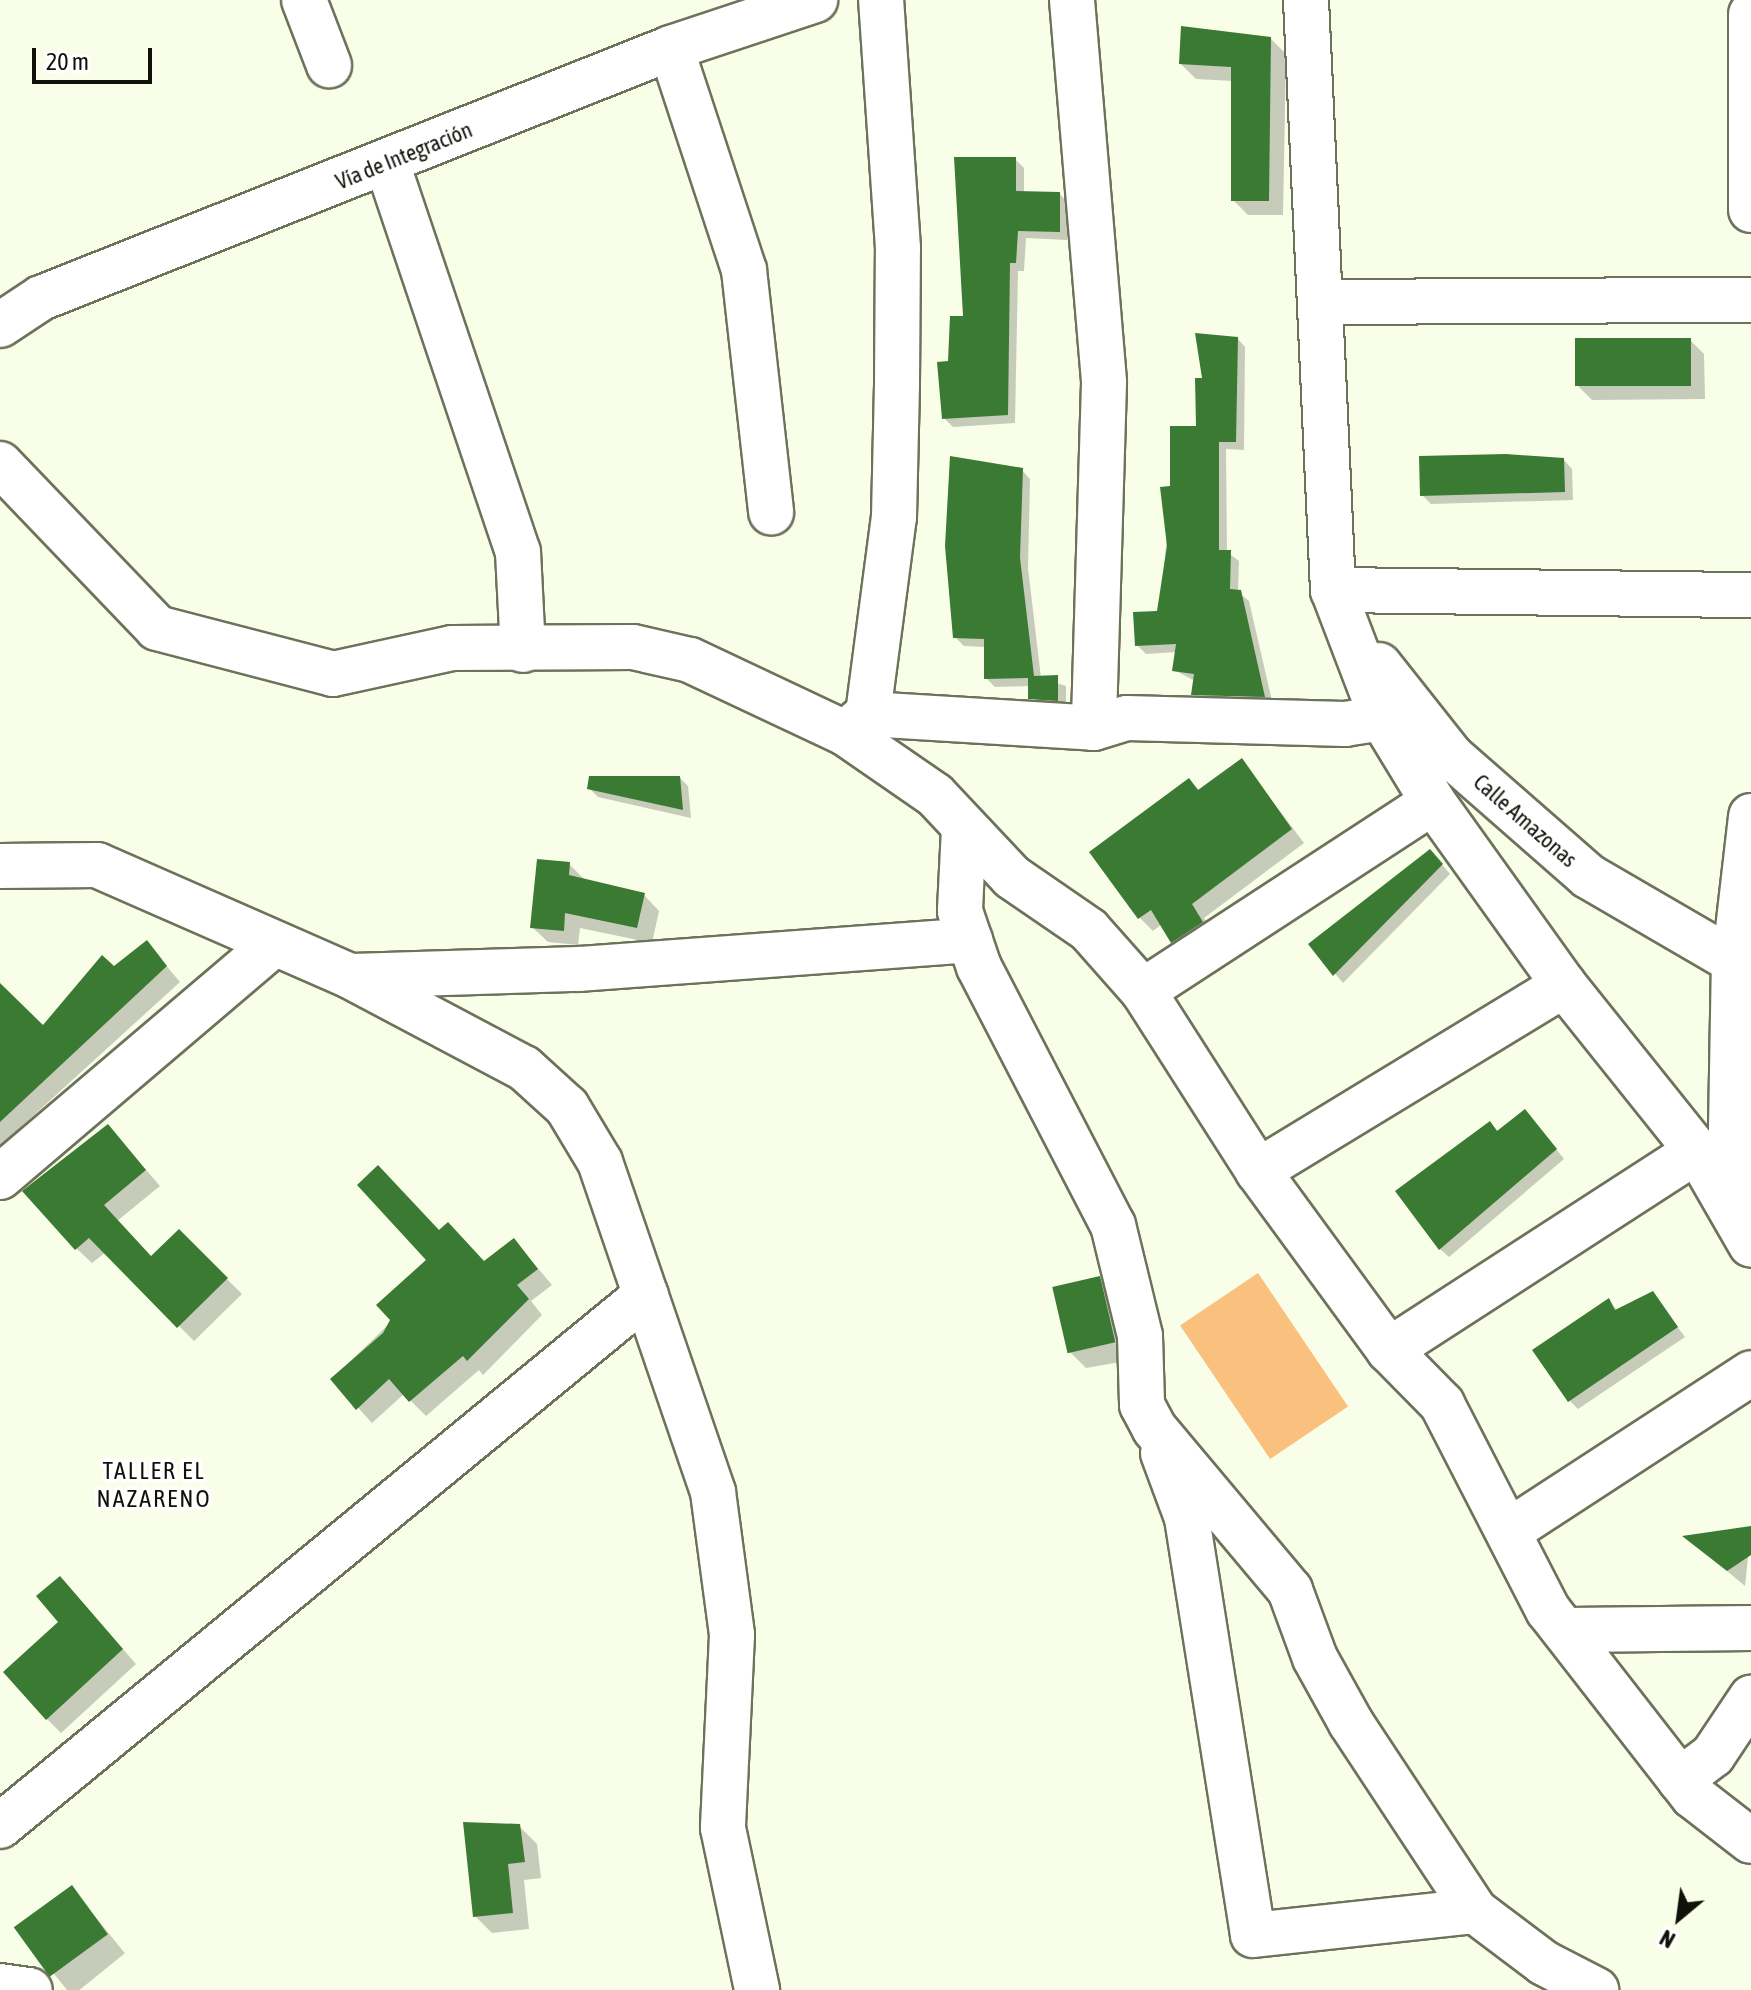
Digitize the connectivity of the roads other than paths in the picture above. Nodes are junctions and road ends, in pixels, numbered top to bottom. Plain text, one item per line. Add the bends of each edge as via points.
1 (304, 0) edge
2 (815, 0) edge
3 (881, 0) edge
4 (1072, 0) edge
5 (1306, 0) edge
6 (1751, 14) edge
7 (671, 48) junction
8 (329, 65) dead end
9 (387, 163) junction
10 (1750, 190) edge
11 (1751, 300) edge
12 (1322, 302) junction
13 (0, 325) edge
14 (0, 464) edge
15 (771, 512) dead end
16 (1751, 595) edge
17 (1339, 604) junction
18 (523, 650) junction
19 (1382, 718) junction
20 (856, 724) junction
21 (1094, 728) junction
22 (1433, 802) junction
23 (1751, 816) edge
24 (964, 828) junction
25 (0, 866) edge
26 (970, 940) junction
27 (270, 947) junction
28 (1742, 968) edge
29 (350, 976) junction
30 (1564, 985) junction
31 (1143, 991) junction
32 (1697, 1151) junction
33 (1258, 1171) junction
34 (0, 1177) edge
35 (1745, 1235) edge
36 (646, 1295) junction
37 (1389, 1350) junction
38 (1751, 1373) edge
39 (1154, 1428) junction
40 (1509, 1531) junction
41 (1751, 1628) edge
42 (1569, 1630) junction
43 (1751, 1698) edge
44 (1680, 1780) junction
45 (0, 1826) edge
46 (1751, 1841) edge
47 (1475, 1911) junction
48 (0, 1986) edge
49 (30, 1990) edge
50 (757, 1990) edge
51 (1596, 1990) edge

1 - 8 street
2 - 7 street, Vía de Integración
3 - 20 street via 898,248 894,517
4 - 21 street via 1104,383
5 - 12 street
6 - 10 street
7 - 9 street, Vía de Integración
7 - 15 street via 744,270
9 - 13 street, Vía de Integración via 41,298
9 - 18 street via 518,552
11 - 12 street
12 - 17 street
14 - 18 street via 157,628 333,674 452,648
16 - 17 street
17 - 19 street
17 - 28 street, Calle Amazonas via 1451,756 1588,876
18 - 20 street via 633,647 690,660
19 - 21 street via 1345,724 1127,718
19 - 22 street
20 - 21 street
20 - 24 street
22 - 30 street
22 - 31 street
23 - 28 street
24 - 26 street via 960,911
24 - 31 street via 1012,877 1089,930
25 - 27 street via 60,859 97,865
26 - 29 street via 579,969
26 - 39 street via 1113,1225 1140,1336 1142,1405
27 - 29 street
27 - 34 street
28 - 35 street via 1731,1129
29 - 36 street via 524,1068 567,1107 600,1162
30 - 32 street
30 - 33 street
31 - 33 street
32 - 35 street
32 - 37 street
33 - 37 street
36 - 45 street
36 - 50 street via 713,1492 732,1635 723,1828
37 - 40 street via 1442,1404
38 - 40 street
39 - 47 street via 1290,1590 1315,1658 1351,1723
39 - 47 street via 1187,1518 1253,1935
40 - 42 street via 1529,1580
41 - 42 street
42 - 44 street
43 - 44 street via 1713,1755
44 - 46 street
47 - 51 street
48 - 49 street

